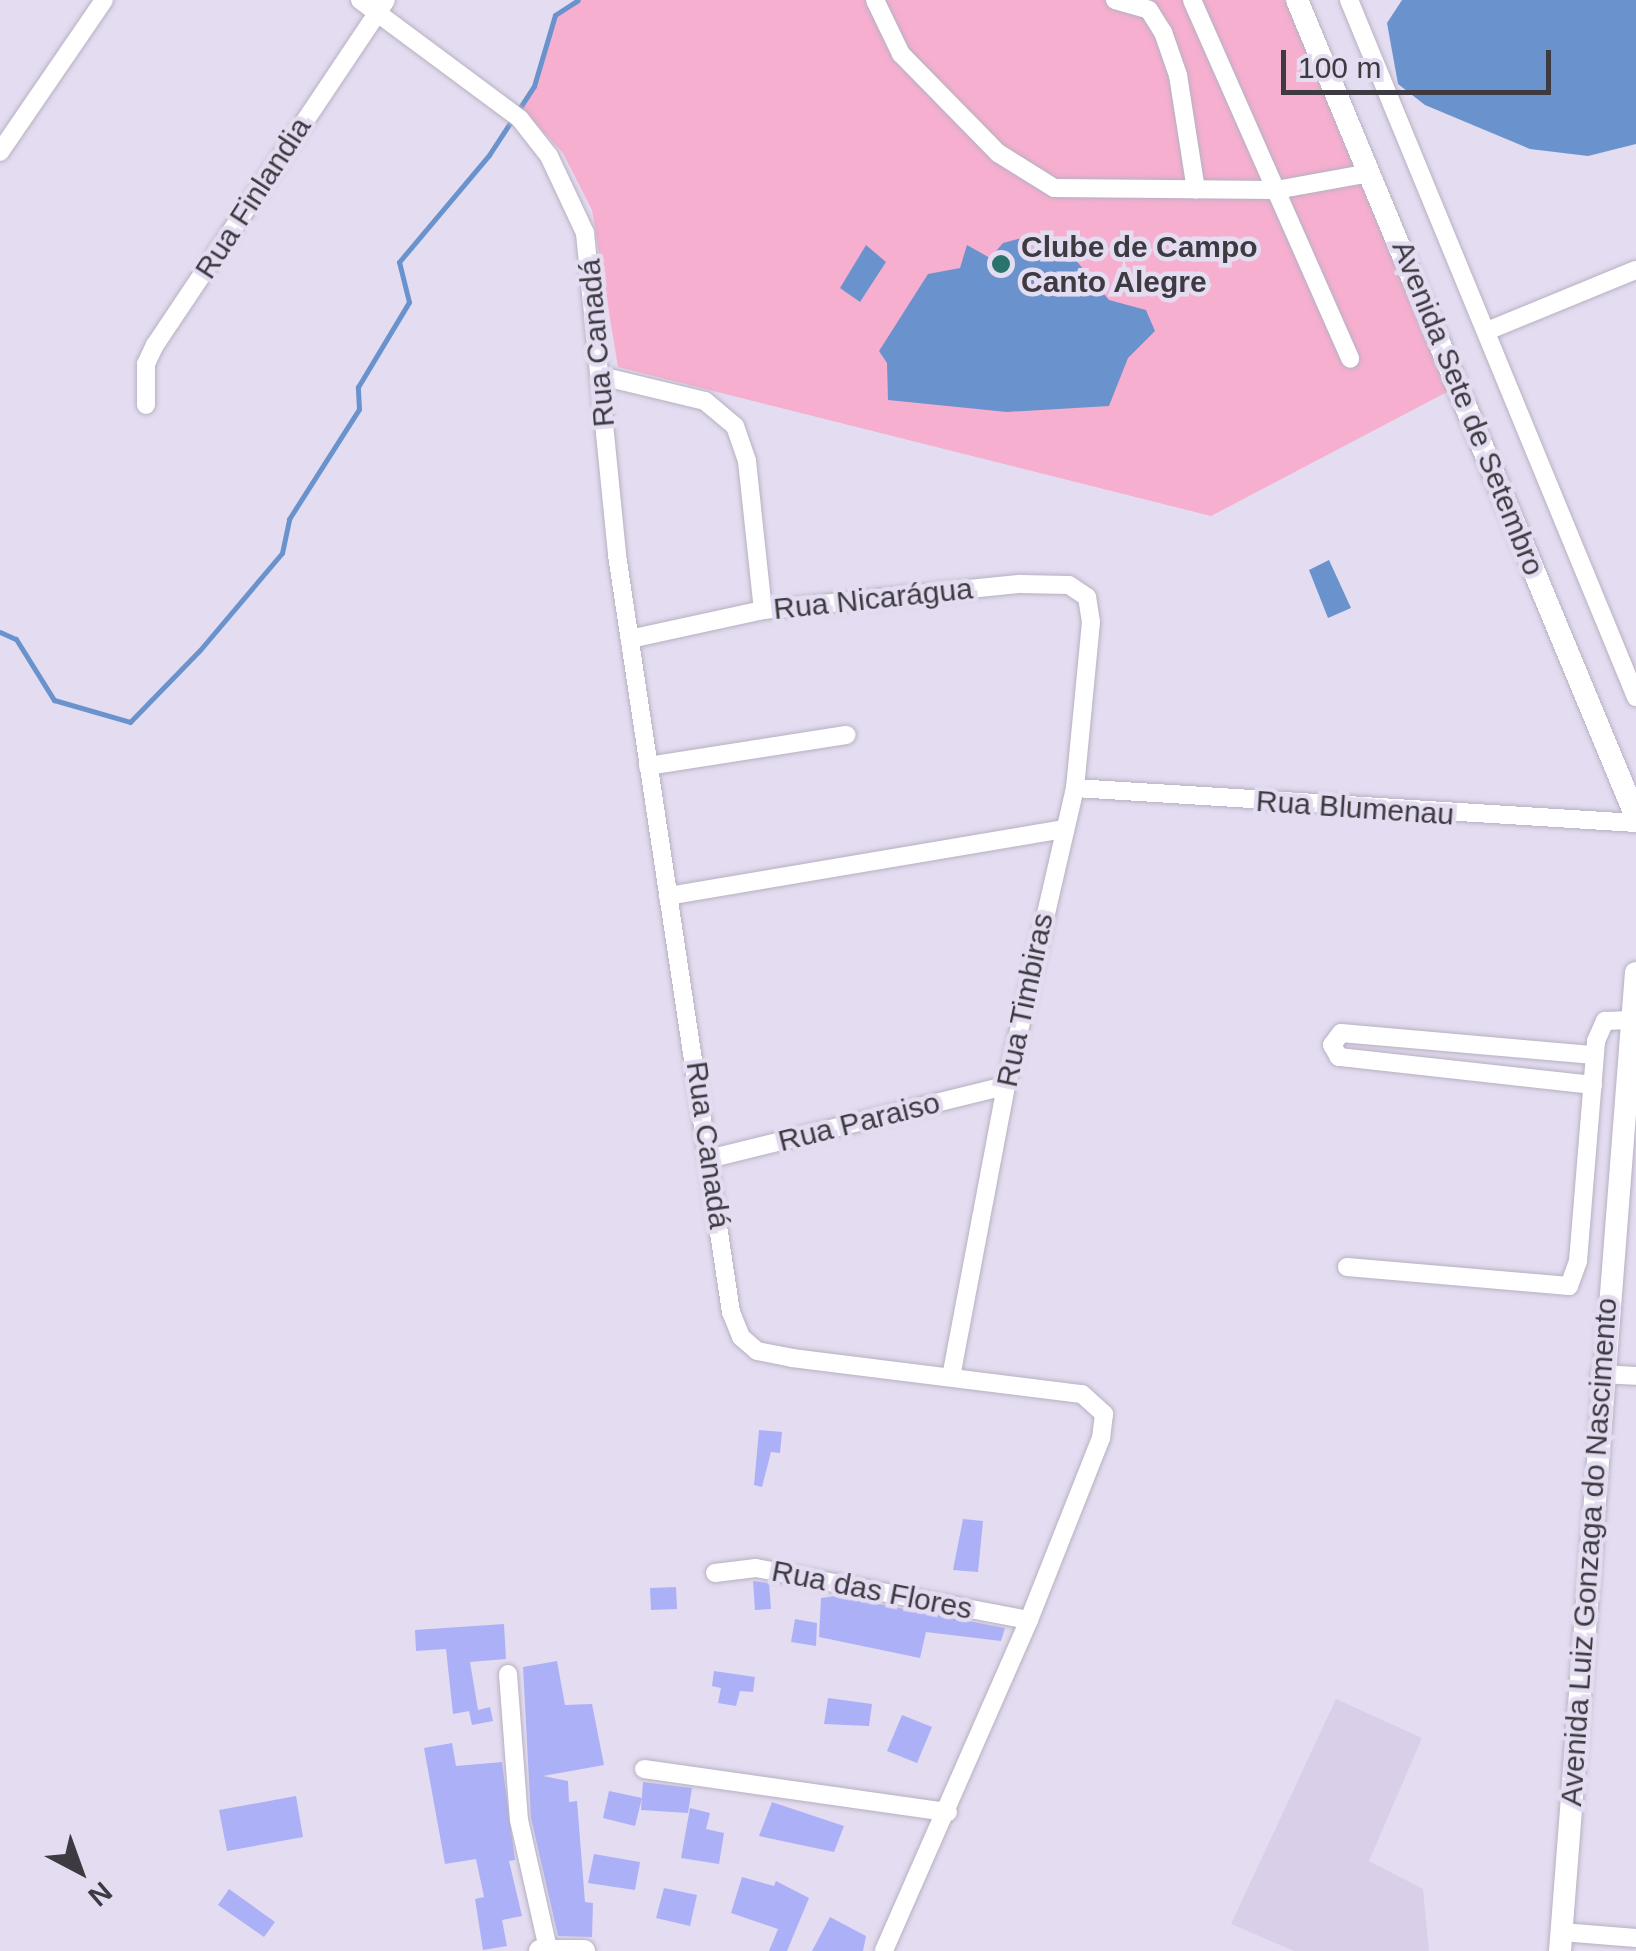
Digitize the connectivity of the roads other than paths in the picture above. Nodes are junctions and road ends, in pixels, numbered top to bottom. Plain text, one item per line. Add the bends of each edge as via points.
1 (104, 0) edge
2 (360, 0) edge
3 (874, 0) edge
4 (1116, 0) edge
5 (1192, 0) edge
6 (1296, 0) edge
7 (1349, 0) edge
8 (382, 6) edge
9 (0, 152) edge
10 (1370, 173) junction
11 (1196, 190) junction
12 (1276, 190) junction
13 (1636, 270) edge
14 (1487, 331) junction
15 (1350, 359) dead end
16 (601, 376) junction
17 (146, 405) dead end
18 (763, 610) junction
19 (1091, 622) joint
20 (630, 638) junction
21 (1636, 697) edge
22 (847, 734) dead end
23 (648, 766) junction
24 (1075, 788) junction
25 (1635, 815) edge
26 (1063, 829) junction
27 (668, 896) junction
28 (1636, 973) edge
29 (1630, 1020) junction
30 (1594, 1055) junction
31 (1623, 1080) junction
32 (1593, 1082) junction
33 (1006, 1086) junction
34 (712, 1158) junction
35 (1347, 1267) dead end
36 (1600, 1374) junction
37 (1636, 1376) edge
38 (951, 1377) junction
39 (715, 1573) dead end
40 (1029, 1620) junction
41 (508, 1674) dead end
42 (644, 1769) dead end
43 (948, 1812) junction
44 (1636, 1938) edge
45 (1561, 1941) edge
46 (544, 1950) edge
47 (584, 1951) edge
48 (884, 1951) edge

1 - 9 street
2 - 8 street, Rua Canadá
3 - 11 street via 902,54 1019,169 1054,188
4 - 11 street via 1148,10 1163,32 1178,75
5 - 12 street
6 - 10 main road, Avenida Sete de Setembro
7 - 14 street
8 - 16 street, Rua Canadá via 513,113 549,156 585,233
8 - 17 street, Rua Finlandia via 155,346 146,364
10 - 12 street
10 - 25 main road, Avenida Sete de Setembro
11 - 12 street
12 - 15 street
13 - 14 street
14 - 21 street
16 - 18 street via 705,401 735,426 747,461
16 - 20 street, Rua Canadá
18 - 19 street, Rua Nicarágua via 1046,583 1080,589
18 - 20 street, Rua Nicarágua
19 - 24 street, Rua Timbiras
20 - 23 street, Rua Canadá
22 - 23 street
23 - 27 street, Rua Canadá
24 - 25 street, Rua Blumenau
24 - 26 street, Rua Timbiras
26 - 27 street
26 - 33 street, Rua Timbiras
27 - 34 street, Rua Canadá
28 - 29 main road, Avenida Luiz Gonzaga do Nascimento
29 - 30 street via 1605,1021
29 - 31 main road, Avenida Luiz Gonzaga do Nascimento
30 - 32 street
30 - 32 street via 1341,1033 1332,1044 1338,1058
31 - 32 street
31 - 36 main road, Avenida Luiz Gonzaga do Nascimento
32 - 35 street, Avenida Luiz Gonzaga do Nascimento via 1578,1261 1564,1289
33 - 34 street, Rua Paraiso
33 - 38 street, Rua Timbiras
34 - 38 street, Rua Canadá via 731,1312 740,1337 775,1355
36 - 37 street
36 - 45 main road, Avenida Luiz Gonzaga do Nascimento
38 - 40 street, Rua Canadá via 1082,1394 1104,1414
39 - 40 street, Rua das Flores via 756,1568
40 - 43 street, Rua Canadá
41 - 46 street via 518,1820
42 - 43 street
43 - 48 street, Rua Canadá
44 - 45 street
46 - 47 main road

